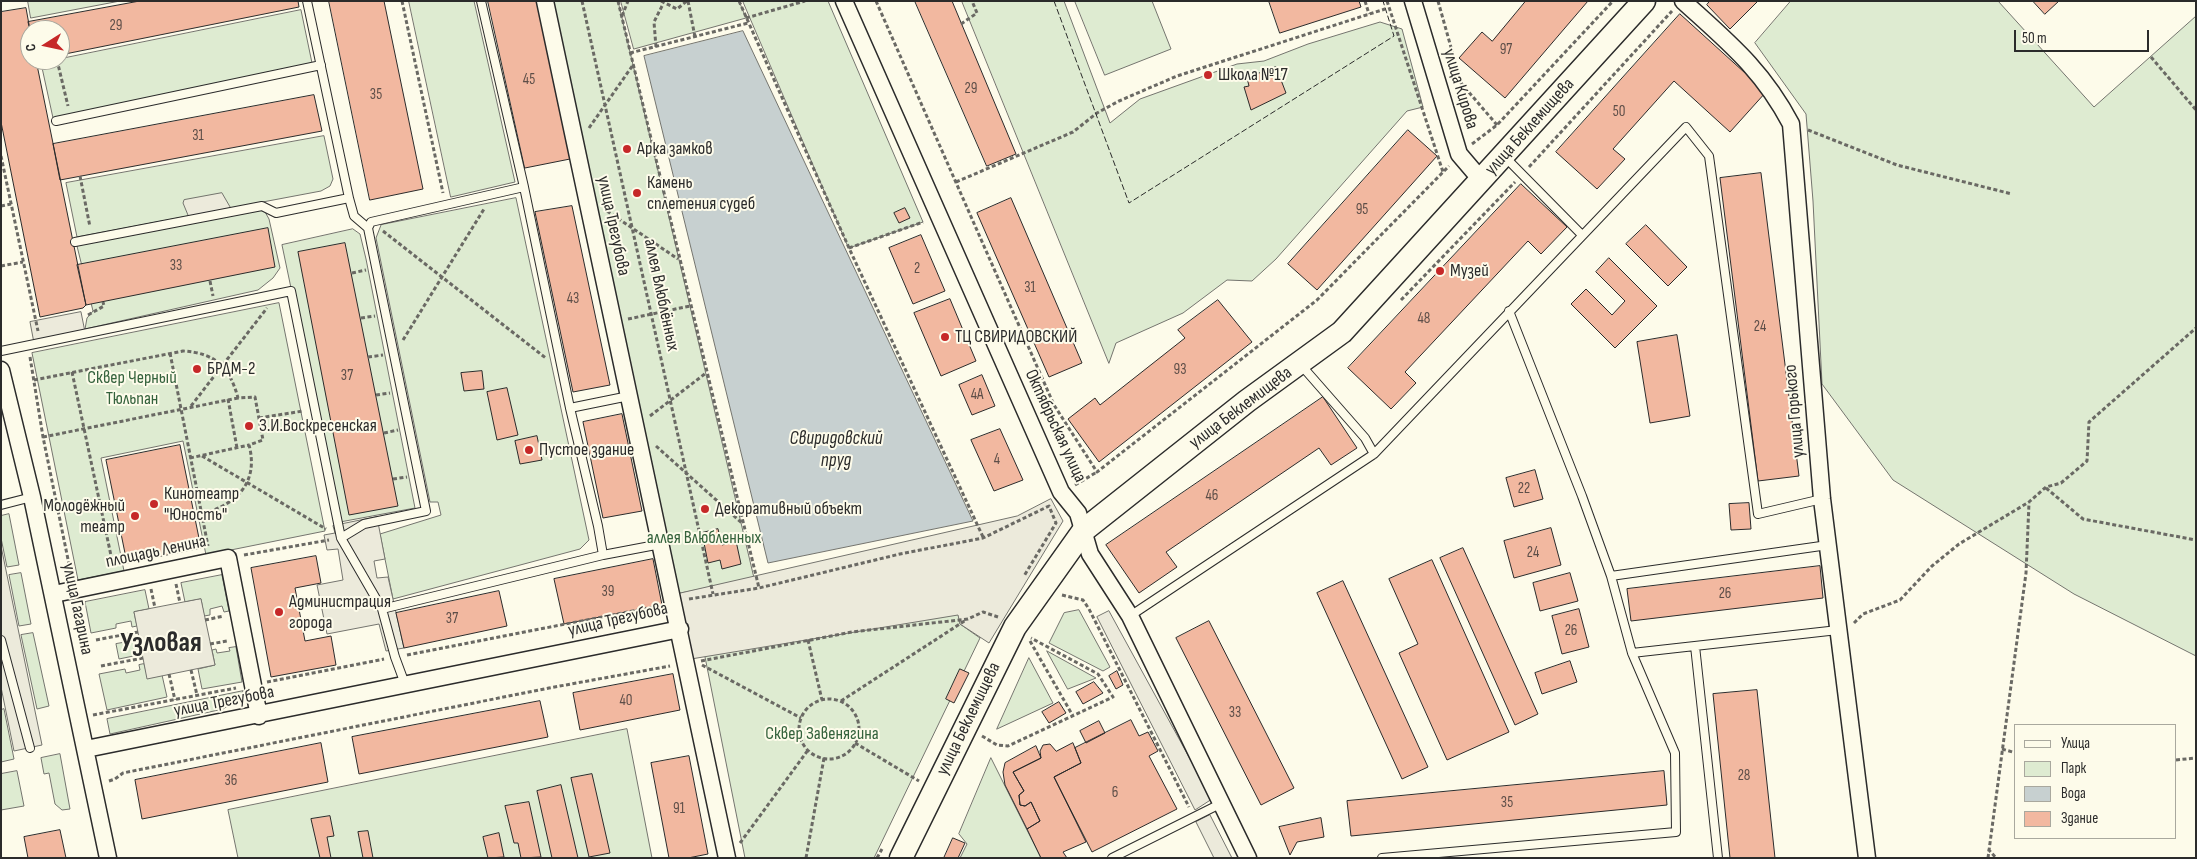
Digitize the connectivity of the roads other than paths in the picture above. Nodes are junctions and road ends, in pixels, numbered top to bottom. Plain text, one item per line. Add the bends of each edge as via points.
1 (307, 1) edge
2 (481, 1) edge
3 (545, 1) edge
4 (844, 1) edge
5 (1413, 1) edge
6 (1644, 1) edge
7 (1679, 5) edge
8 (321, 65) junction
9 (56, 121) dead end
10 (1504, 156) junction
11 (1482, 181) junction
12 (524, 187) junction
13 (349, 198) junction
14 (370, 225) junction
15 (1582, 235) junction
16 (75, 242) dead end
17 (1509, 311) junction
18 (1, 351) edge
19 (1300, 363) junction
20 (1, 370) edge
21 (629, 396) junction
22 (570, 408) junction
23 (1374, 454) junction
24 (32, 497) junction
25 (1822, 499) junction
26 (1, 506) edge
27 (1084, 530) junction
28 (341, 538) junction
29 (661, 544) junction
30 (1828, 545) junction
31 (603, 555) junction
32 (1610, 576) junction
33 (54, 594) junction
34 (382, 609) junction
35 (1130, 616) junction
36 (680, 629) junction
37 (1839, 634) junction
38 (1, 640) edge
39 (1695, 646) junction
40 (1632, 653) junction
41 (406, 684) junction
42 (259, 716) junction
43 (30, 748) dead end
44 (86, 749) junction
45 (1223, 803) junction
46 (731, 854) edge
47 (108, 858) edge
48 (901, 858) edge
49 (1112, 858) edge
50 (1248, 858) edge
51 (1382, 858) edge
52 (1718, 858) edge
53 (1867, 858) edge

1 - 8 lane
2 - 12 lane
3 - 21 street, улица Трегубова
4 - 27 street, Октябрьская улица via 1061,492 1078,513
5 - 11 street, улица Кирова via 1459,154
6 - 10 main road, улица Беклемищева
7 - 25 street, улица Горького via 1749,61 1776,96 1791,124
8 - 9 lane
8 - 13 lane
10 - 11 main road, улица Беклемищева
10 - 15 lane
11 - 19 main road, улица Беклемищева via 1342,332
12 - 14 lane
12 - 22 lane
13 - 14 lane via 354,216
13 - 16 lane via 276,213 262,206
14 - 28 lane via 426,511 364,524
15 - 17 lane
15 - 25 lane via 1686,127 1709,156 1758,514
17 - 23 lane
17 - 32 lane
18 - 28 lane via 291,291
19 - 23 lane via 1365,438
19 - 27 main road, улица Беклемищева
20 - 24 street, улица Гагарина
21 - 22 lane
21 - 29 street, улица Трегубова
22 - 31 lane
23 - 35 lane
24 - 26 lane
24 - 33 street, улица Гагарина
25 - 30 street, улица Горького
27 - 35 street, Октябрьская улица via 1090,554
27 - 48 main road, улица Беклемищева
28 - 34 lane
29 - 31 lane
29 - 36 street, улица Трегубова
30 - 32 lane
30 - 37 street, улица Горького
31 - 34 lane
32 - 40 lane
33 - 42 street, площадь Ленина via 219,559
33 - 44 street, улица Гагарина
34 - 41 lane
35 - 45 street, Октябрьская улица
36 - 41 street, улица Трегубова
36 - 46 street
37 - 39 lane
37 - 53 street, улица Горького
38 - 43 lane
39 - 40 lane
39 - 52 lane
40 - 51 lane via 1675,754 1676,832
41 - 42 street, улица Трегубова
42 - 44 street, улица Трегубова
44 - 47 street, улица Гагарина
45 - 49 lane
45 - 50 street, Октябрьская улица

